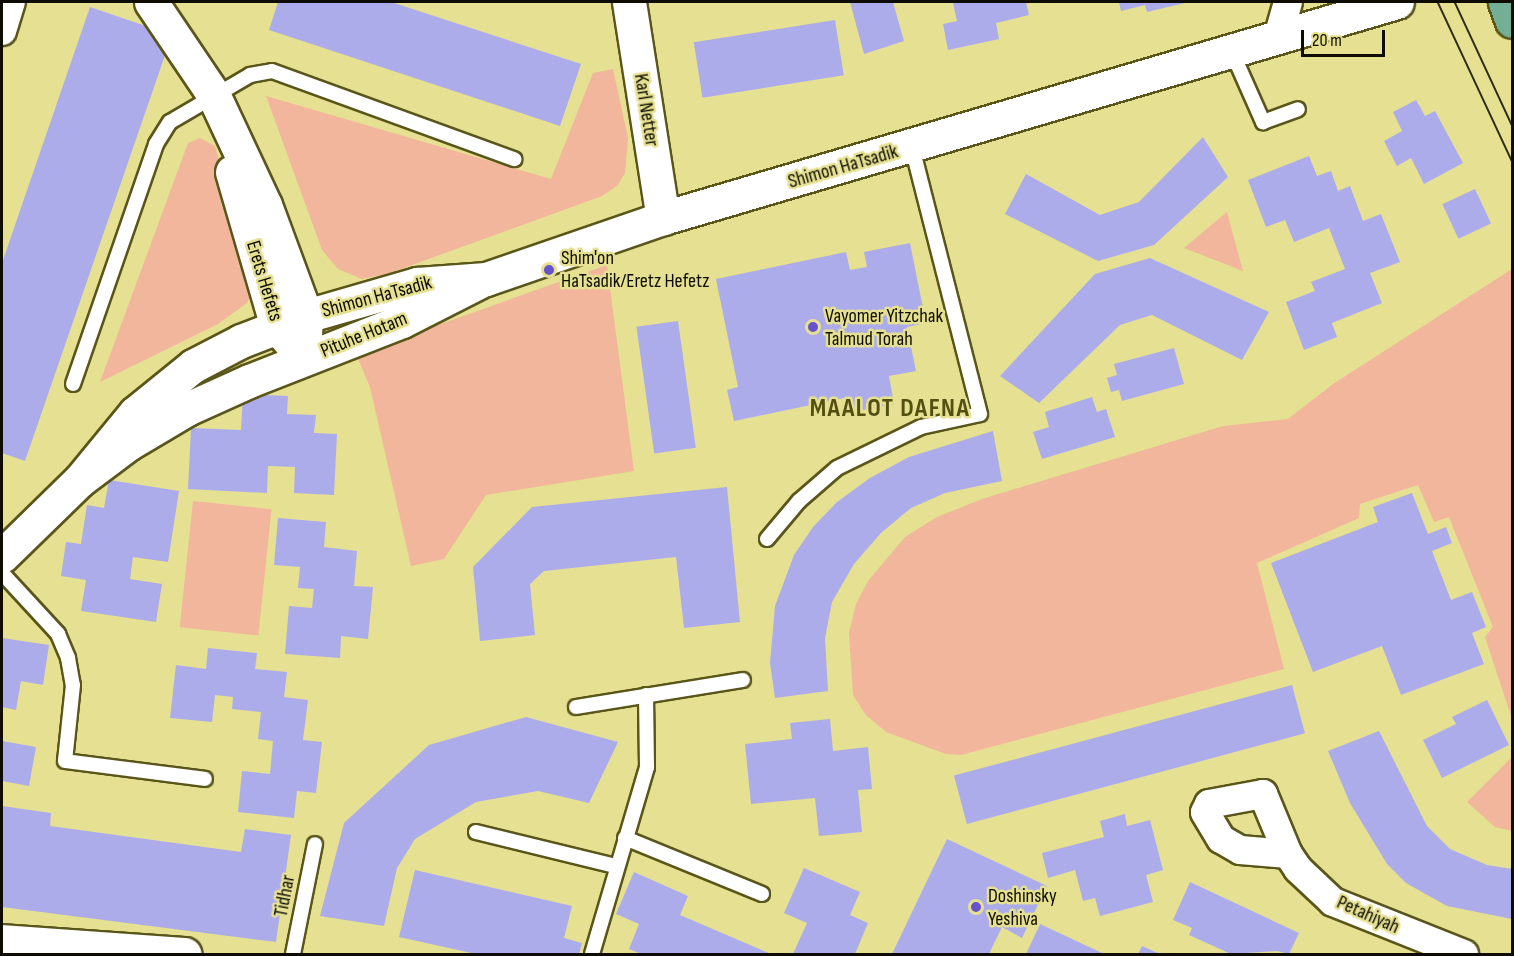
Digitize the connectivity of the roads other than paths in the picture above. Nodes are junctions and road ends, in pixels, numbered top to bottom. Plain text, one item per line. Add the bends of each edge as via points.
1 (11, 2) edge
2 (151, 2) edge
3 (629, 2) edge
4 (1288, 2) edge
5 (1324, 2) edge
6 (1397, 2) edge
7 (1505, 2) edge
8 (1512, 21) edge
9 (2, 31) edge
10 (1278, 37) junction
11 (1232, 52) junction
12 (213, 94) junction
13 (1298, 109) dead end
14 (912, 147) junction
15 (514, 159) dead end
16 (663, 218) junction
17 (486, 279) junction
18 (291, 322) junction
19 (305, 358) junction
20 (73, 384) dead end
21 (80, 480) junction
22 (767, 539) dead end
23 (2, 556) edge
24 (2, 573) edge
25 (743, 680) dead end
26 (646, 695) junction
27 (576, 707) dead end
28 (205, 779) dead end
29 (476, 832) dead end
30 (625, 838) junction
31 (315, 844) dead end
32 (1288, 854) dead end
33 (616, 866) junction
34 (762, 894) dead end
35 (2, 941) edge
36 (87, 952) edge
37 (185, 954) edge
38 (293, 954) edge
39 (592, 954) edge
40 (1464, 954) edge

1 - 9 street
2 - 12 street, Erets Hefets
3 - 16 street, Karl Netter
4 - 10 street
5 - 10 street, Shimon HaTsadik
6 - 10 street, Shimon HaTsadik
7 - 8 highway
10 - 11 street, Shimon HaTsadik
11 - 13 lane via 1263,122
11 - 14 street, Shimon HaTsadik
12 - 15 lane via 249,75 272,71
12 - 18 street, Erets Hefets
12 - 20 lane via 170,122 156,144
14 - 16 street, Shimon HaTsadik
14 - 22 lane via 980,414 921,427 837,468 799,501
16 - 17 street, Shimon HaTsadik
17 - 18 street, Shimon HaTsadik via 417,284
17 - 19 street, Pituhe Hotam via 402,321
18 - 19 street, Erets Hefets
18 - 21 street, Shimon HaTsadik via 193,366 165,387 107,443
19 - 21 street via 187,410 128,444
21 - 23 street
24 - 28 lane via 58,634 68,658 73,685 64,761
25 - 26 lane
26 - 27 lane
26 - 30 lane via 647,767
29 - 33 lane
30 - 33 lane
30 - 34 lane
31 - 38 lane, Tidhar
32 - 40 street, Petahiyah via 1298,869 1334,902
33 - 39 lane
35 - 36 street
36 - 37 street

